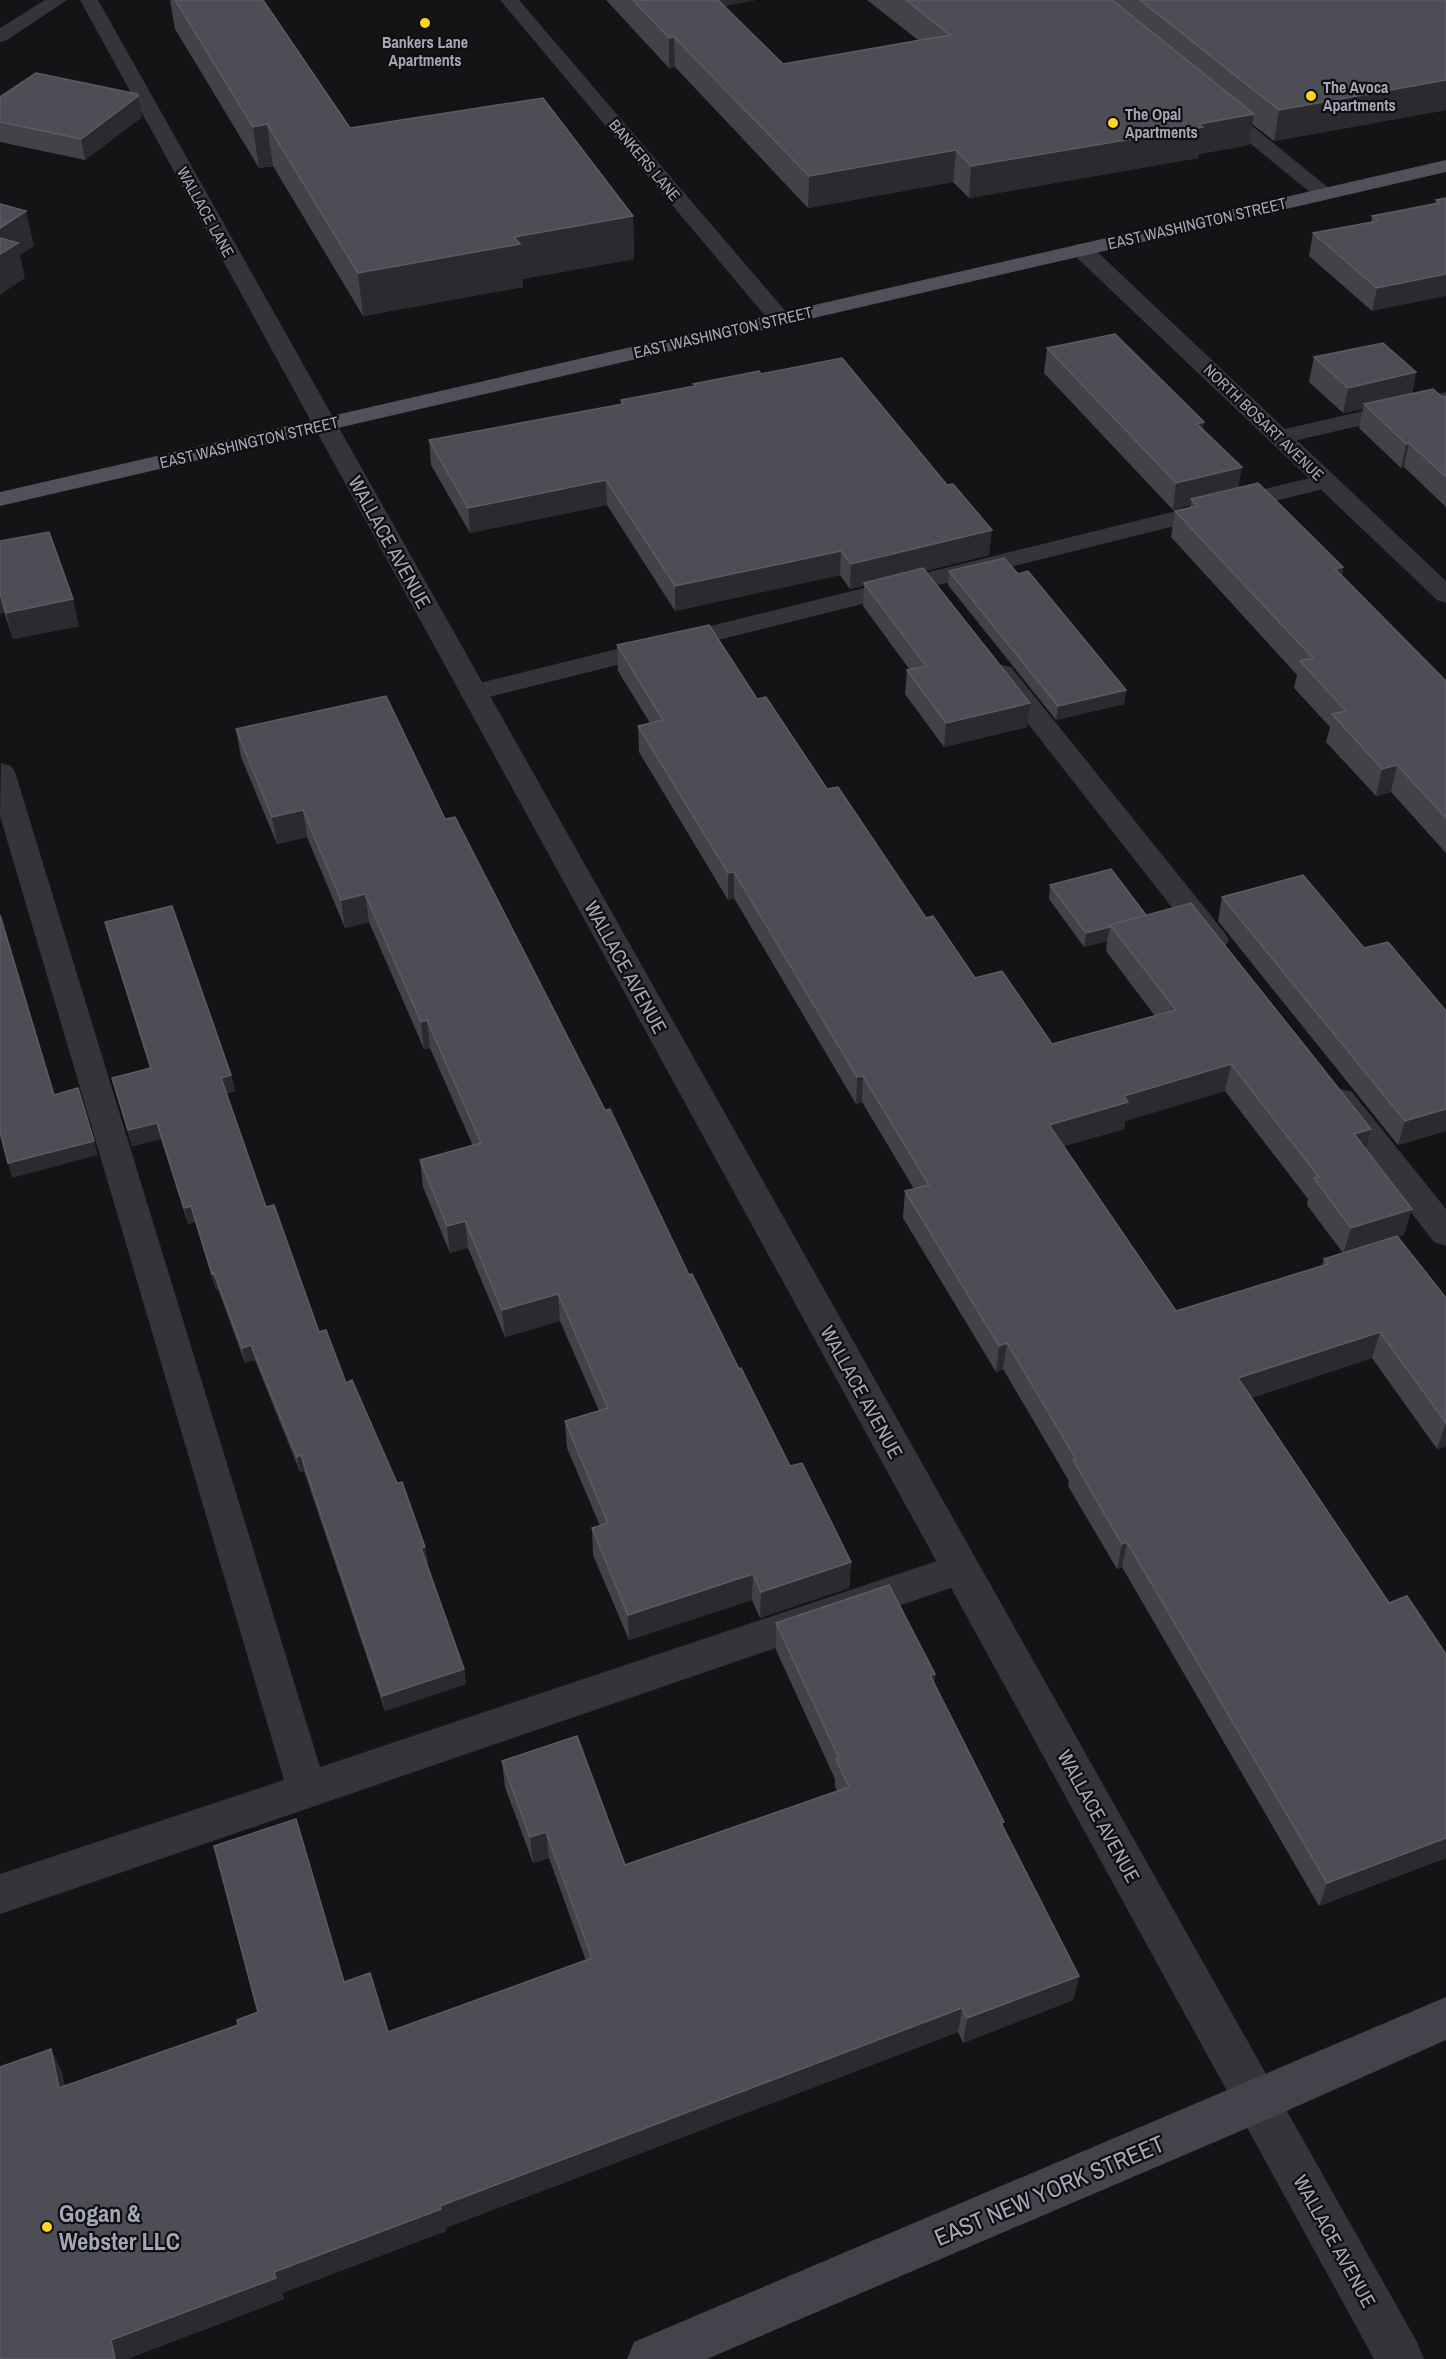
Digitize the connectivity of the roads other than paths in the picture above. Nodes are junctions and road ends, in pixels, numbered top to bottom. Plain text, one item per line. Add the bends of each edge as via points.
1 (58, 0) edge
2 (89, 0) edge
3 (509, 0) edge
4 (0, 36) edge
5 (1205, 97) edge
6 (1446, 166) edge
7 (1324, 194) junction
8 (1082, 250) junction
9 (780, 319) junction
10 (1446, 399) edge
11 (324, 424) junction
12 (1280, 437) junction
13 (1326, 481) junction
14 (0, 498) edge
15 (1446, 595) edge
16 (987, 655) edge
17 (473, 693) junction
18 (1, 772) edge
19 (1232, 962) edge
20 (1328, 1084) edge
21 (1446, 1233) edge
22 (961, 1569) junction
23 (307, 1790) junction
24 (0, 1894) edge
25 (1446, 2018) edge
26 (1257, 2101) junction
27 (651, 2359) edge
28 (1400, 2359) edge

1 - 4 street
2 - 11 street, WALLACE LANE
3 - 9 street, BANKERS LANE
5 - 7 street
6 - 7 main road, EAST WASHINGTON STREET
7 - 8 main road, EAST WASHINGTON STREET
8 - 9 main road, EAST WASHINGTON STREET
8 - 12 street, NORTH BOSART AVENUE
9 - 11 main road, EAST WASHINGTON STREET
10 - 12 street
11 - 14 main road, EAST WASHINGTON STREET
11 - 17 street, WALLACE AVENUE
12 - 13 street, NORTH BOSART AVENUE
13 - 15 street, NORTH BOSART AVENUE
13 - 17 street via 936,589
16 - 19 street
17 - 22 street, WALLACE AVENUE
18 - 23 street
20 - 21 street
22 - 23 street
22 - 26 street, WALLACE AVENUE
23 - 24 street
25 - 26 main road, EAST NEW YORK STREET
26 - 27 main road, EAST NEW YORK STREET
26 - 28 street, WALLACE AVENUE

